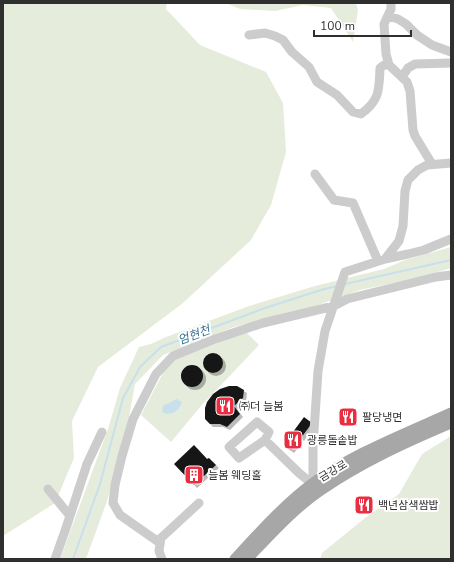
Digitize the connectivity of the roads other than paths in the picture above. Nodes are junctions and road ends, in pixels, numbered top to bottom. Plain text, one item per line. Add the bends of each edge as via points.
1 (391, 3) edge
2 (388, 16) junction
3 (249, 35) dead end
4 (451, 52) edge
5 (451, 63) edge
6 (389, 65) junction
7 (402, 77) junction
8 (451, 163) edge
9 (432, 164) junction
10 (315, 174) dead end
11 (451, 239) edge
12 (381, 260) junction
13 (451, 275) edge
14 (334, 306) junction
15 (451, 414) edge
16 (451, 423) edge
17 (102, 432) dead end
18 (265, 440) dead end
19 (317, 487) junction
20 (48, 489) dead end
21 (199, 503) dead end
22 (70, 516) junction
23 (160, 543) junction
24 (55, 559) edge
25 (162, 559) edge
26 (235, 559) edge
27 (248, 559) edge

1 - 2 street
2 - 4 street via 406,24 432,45
2 - 6 street via 384,24 384,38
3 - 6 street via 265,33 283,40 309,67 317,82 337,95 353,112 361,114 371,107 377,96 380,68
5 - 7 street via 415,64 408,68
6 - 7 street
7 - 9 street via 410,91 413,130
8 - 9 street
9 - 12 street via 418,170 408,180 399,241
10 - 12 street via 334,200 353,203
11 - 12 street via 408,254
12 - 14 street via 345,272
13 - 14 street via 347,299
14 - 19 street via 325,331 318,371 313,446
14 - 23 street via 263,323 212,340 173,356 156,374 133,419 115,485 113,503 120,515
15 - 19 main road, 금강로 via 346,463
16 - 19 main road, 금강로 via 381,454
17 - 22 street via 87,464
18 - 19 street
19 - 26 main road, 금강로 via 295,498
19 - 27 main road, 금강로
20 - 22 street
21 - 23 street via 161,538
22 - 24 street
23 - 25 street

